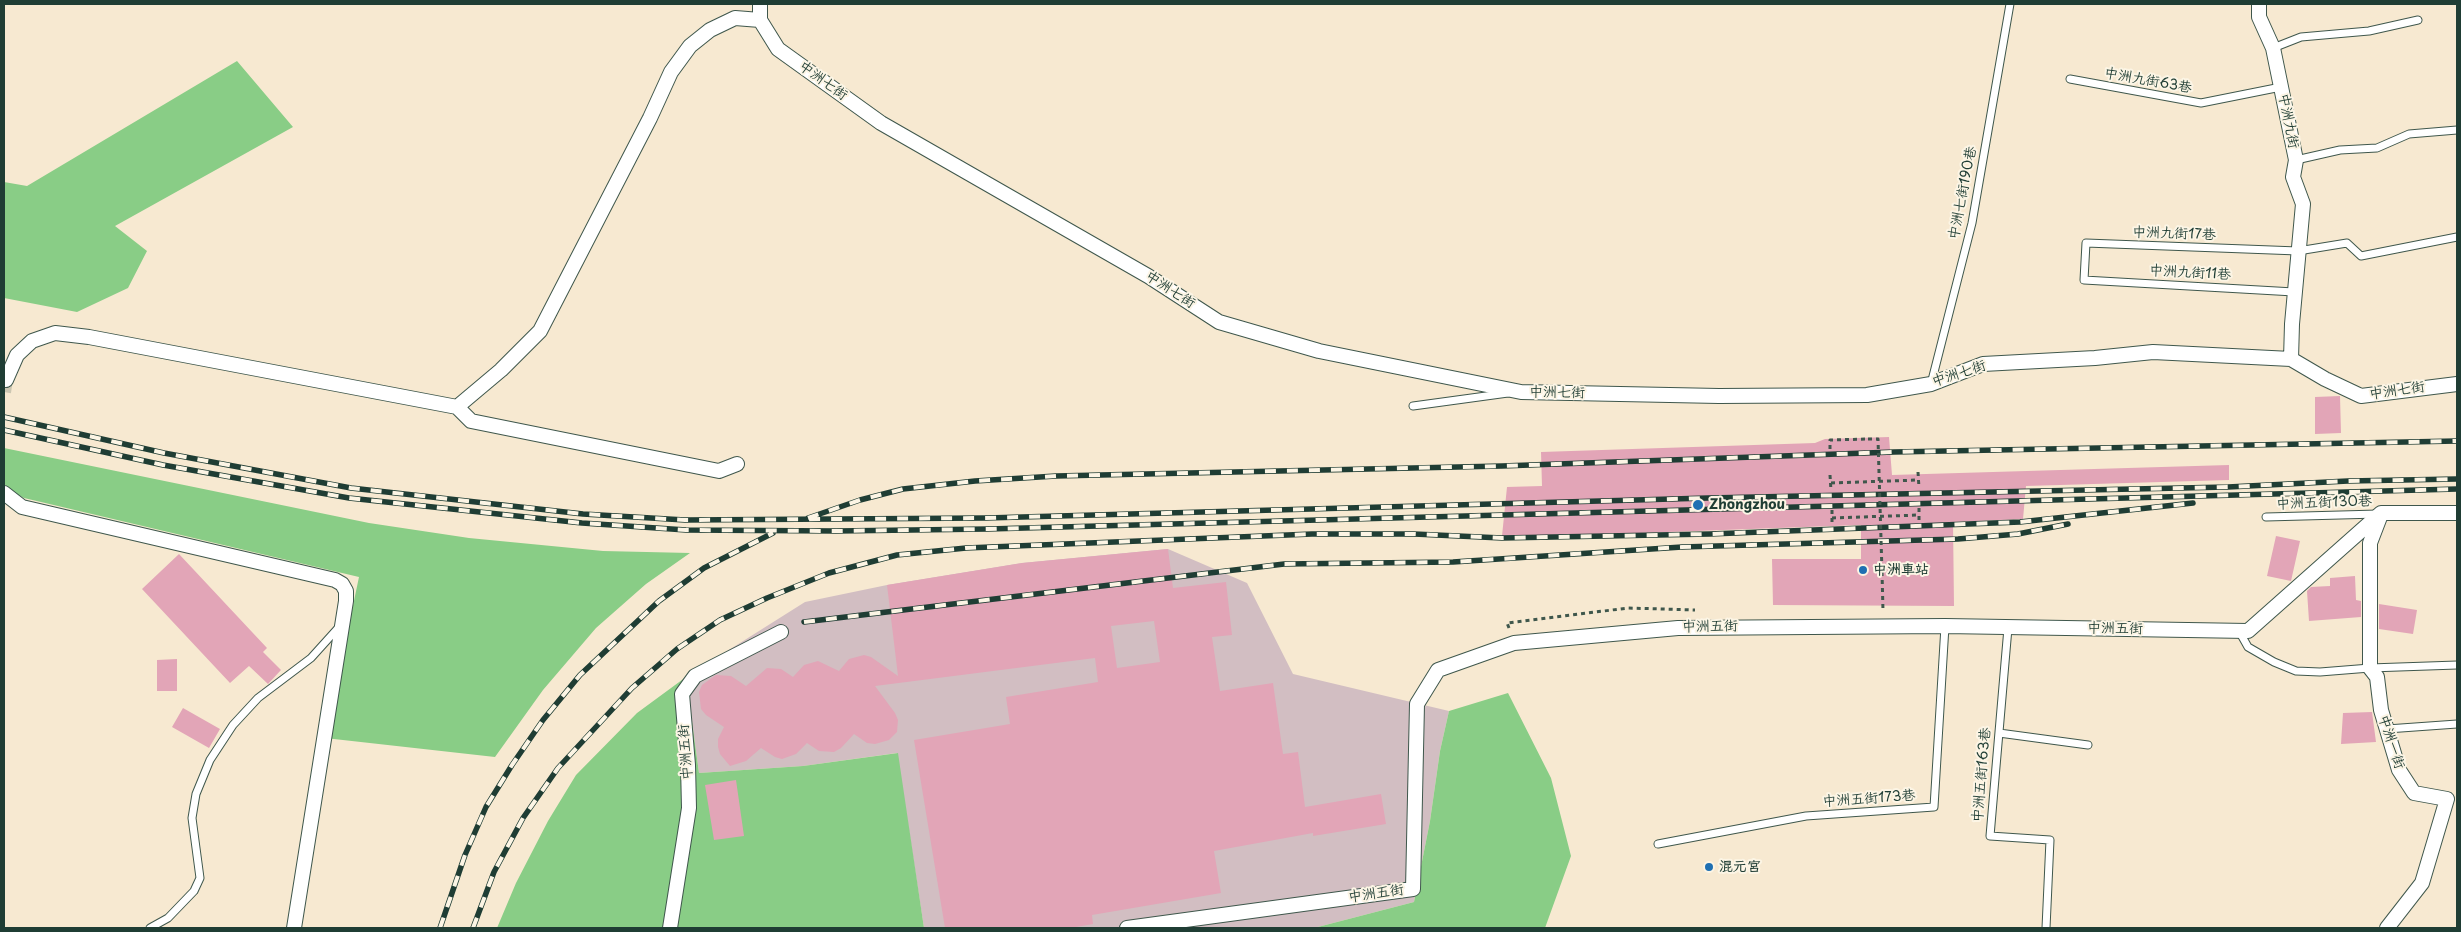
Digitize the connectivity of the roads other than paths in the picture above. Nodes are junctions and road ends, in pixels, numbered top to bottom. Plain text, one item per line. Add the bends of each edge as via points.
1 (760, 4) edge
2 (2010, 4) edge
3 (2259, 4) edge
4 (760, 20) junction
5 (2418, 20) dead end
6 (2273, 48) junction
7 (2070, 79) dead end
8 (2281, 87) junction
9 (2457, 130) edge
10 (2296, 160) junction
11 (2457, 237) edge
12 (2298, 251) junction
13 (2084, 280) joint
14 (2294, 292) junction
15 (2291, 359) junction
16 (6, 380) dead end
17 (1930, 384) junction
18 (2457, 384) edge
19 (1521, 392) junction
20 (1413, 406) dead end
21 (457, 407) junction
22 (737, 464) dead end
23 (4, 493) edge
24 (2457, 512) edge
25 (2381, 514) junction
26 (2266, 517) dead end
27 (342, 623) junction
28 (1945, 626) junction
29 (2008, 628) junction
30 (2239, 631) junction
31 (781, 632) dead end
32 (2457, 665) edge
33 (2370, 668) junction
34 (2457, 724) edge
35 (2387, 729) junction
36 (1998, 733) junction
37 (2088, 745) dead end
38 (1658, 844) dead end
39 (150, 928) edge
40 (294, 928) edge
41 (670, 928) edge
42 (1127, 928) edge
43 (2046, 928) edge
44 (2387, 928) edge

1 - 4 street
2 - 17 lane, 中洲七街190巷 via 1972,223
3 - 6 street, 中洲九街 via 2259,17
4 - 19 street, 中洲七街 via 778,49 880,123 1148,276 1219,322 1319,351
4 - 21 street via 735,18 710,30 690,46 671,72 540,331
5 - 6 lane via 2369,31 2301,37
6 - 8 street, 中洲九街
7 - 8 lane, 中洲九街63巷 via 2200,103
8 - 10 street, 中洲九街
9 - 10 lane via 2409,134 2377,148 2340,150
10 - 12 street, 中洲九街 via 2293,177 2303,204
11 - 12 lane via 2361,256 2347,243
12 - 13 lane, 中洲九街17巷 via 2086,243
12 - 14 street, 中洲九街
13 - 14 lane, 中洲九街11巷
14 - 15 street, 中洲九街
15 - 17 street, 中洲七街 via 2154,352 1983,364
15 - 18 street, 中洲七街 via 2360,396
16 - 21 street via 17,355 32,341 55,333
17 - 19 street, 中洲七街 via 1867,395
19 - 20 lane
21 - 22 street via 471,421 691,466 720,471
23 - 27 street via 22,507 335,580 346,591
24 - 25 street
25 - 26 lane, 中洲五街130巷
25 - 30 street, 中洲五街 via 2248,631
25 - 33 street, 中洲一街 via 2370,542
27 - 39 lane via 311,658 258,698 233,725 210,760 196,794 192,818 200,878 194,891 168,918
27 - 40 street
28 - 29 street, 中洲五街
28 - 38 lane, 中洲五街173巷 via 1934,807 1806,816
28 - 42 street, 中洲五街 via 1678,628 1514,643 1438,670 1417,704 1412,889
29 - 30 street, 中洲五街
29 - 36 lane, 中洲五街163巷
30 - 33 lane via 2248,647 2296,671
31 - 41 street, 中洲五街 via 695,676 682,694 690,808
32 - 33 lane
33 - 35 street, 中洲一街 via 2377,677 2380,710
34 - 35 lane
35 - 44 street, 中洲一街 via 2399,770 2414,793 2447,799 2422,882
36 - 37 lane
36 - 43 lane, 中洲五街163巷 via 1990,836 2050,840

